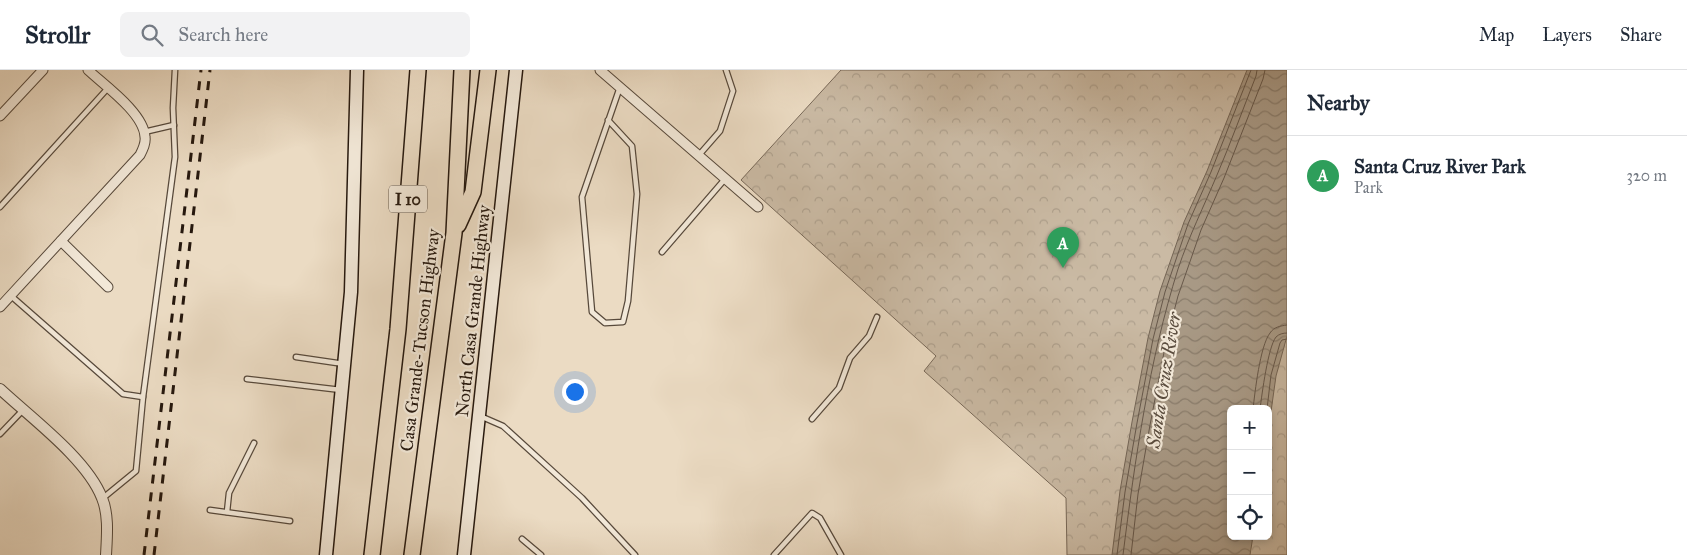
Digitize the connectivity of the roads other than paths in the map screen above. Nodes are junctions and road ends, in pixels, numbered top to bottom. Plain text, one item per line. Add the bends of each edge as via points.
1 (43, 70) edge
2 (88, 70) edge
3 (175, 70) edge
4 (357, 70) edge
5 (410, 70) edge
6 (418, 70) edge
7 (462, 70) edge
8 (488, 70) edge
9 (516, 70) edge
10 (600, 70) edge
11 (726, 70) edge
12 (620, 87) junction
13 (108, 88) junction
14 (414, 114) junction
15 (0, 116) edge
16 (608, 120) junction
17 (174, 125) junction
18 (144, 132) junction
19 (698, 156) junction
20 (725, 179) junction
21 (0, 206) edge
22 (758, 207) dead end
23 (454, 233) junction
24 (61, 241) junction
25 (662, 252) dead end
26 (108, 287) dead end
27 (10, 295) junction
28 (0, 307) edge
29 (877, 317) dead end
30 (296, 357) dead end
31 (345, 364) junction
32 (247, 379) dead end
33 (0, 389) edge
34 (342, 390) junction
35 (143, 397) junction
36 (23, 410) junction
37 (479, 416) junction
38 (812, 419) dead end
39 (0, 434) edge
40 (254, 443) dead end
41 (103, 498) junction
42 (210, 510) dead end
43 (227, 512) junction
44 (290, 521) dead end
45 (522, 538) dead end
46 (106, 555) edge
47 (326, 555) edge
48 (372, 555) edge
49 (412, 555) edge
50 (464, 555) edge
51 (541, 555) edge
52 (635, 555) edge
53 (774, 555) edge
54 (842, 555) edge

1 - 15 street
2 - 13 street
3 - 17 lane
4 - 31 main road via 351,292
5 - 14 highway
6 - 14 highway, Casa Grande-Tucson Highway / I 10
7 - 23 highway, Casa Grande-Tucson Highway
8 - 23 highway via 473,192
9 - 37 main road, North Casa Grande Highway
10 - 12 street
11 - 19 lane via 733,91 720,131
12 - 16 lane
12 - 19 street
13 - 18 street via 131,109
13 - 21 lane
14 - 48 highway, Casa Grande-Tucson Highway / I 10 via 398,328
16 - 16 lane via 582,197 592,312 605,323 624,322 637,194 632,146
17 - 18 lane
17 - 35 lane via 175,157
18 - 24 street via 144,148 140,155
19 - 20 street
20 - 22 street
20 - 25 lane
23 - 49 highway, Casa Grande-Tucson Highway
24 - 26 street
24 - 27 street
27 - 28 street
27 - 35 lane via 123,394
29 - 38 lane via 869,336 850,358 839,388
30 - 31 lane
31 - 34 main road
32 - 34 lane
33 - 36 street
34 - 47 main road
35 - 41 lane via 136,471
36 - 39 lane
36 - 41 street via 73,456 92,477
37 - 50 main road, North Casa Grande Highway
37 - 52 lane via 504,426 582,498
40 - 43 lane via 229,494
41 - 46 street via 108,527
42 - 43 lane
43 - 44 lane
45 - 51 lane
53 - 54 lane via 812,514 820,518

